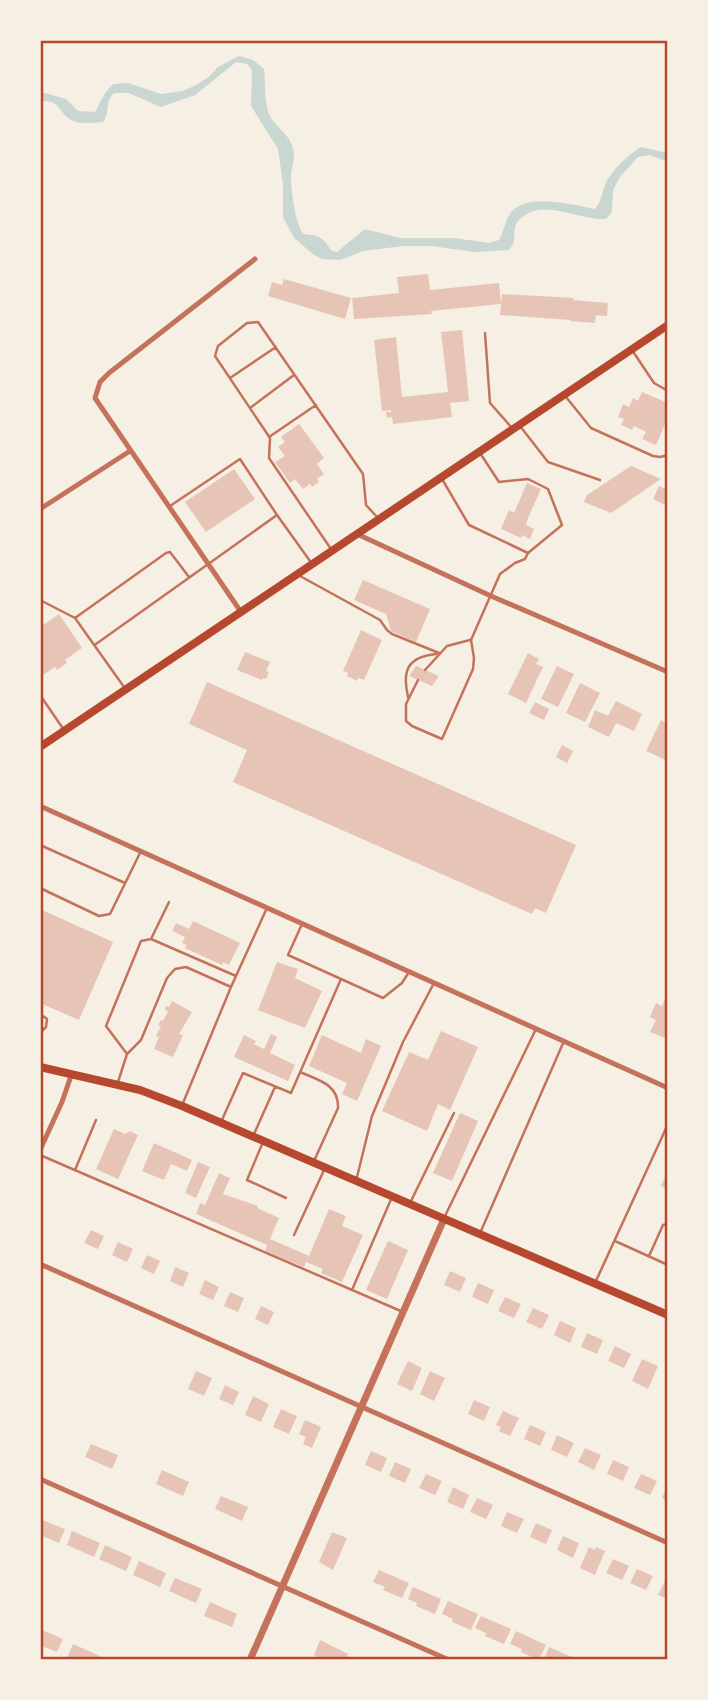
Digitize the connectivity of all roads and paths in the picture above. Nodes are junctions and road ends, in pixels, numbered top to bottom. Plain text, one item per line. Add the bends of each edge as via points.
1 (254, 260) dead end
2 (668, 325) edge
3 (485, 333) dead end
4 (275, 347) junction
5 (632, 350) junction
6 (295, 374) junction
7 (230, 378) junction
8 (668, 391) edge
9 (565, 396) junction
10 (316, 405) junction
11 (250, 408) junction
12 (517, 429) junction
13 (269, 438) junction
14 (130, 451) junction
15 (480, 453) junction
16 (668, 455) edge
17 (441, 478) junction
18 (600, 480) dead end
19 (169, 507) junction
20 (40, 509) edge
21 (277, 514) junction
22 (379, 519) junction
23 (357, 534) junction
24 (332, 551) junction
25 (528, 553) junction
26 (208, 564) junction
27 (312, 564) junction
28 (297, 574) junction
29 (189, 578) junction
30 (491, 596) junction
31 (40, 600) edge
32 (242, 611) junction
33 (75, 618) junction
34 (471, 640) junction
35 (96, 644) junction
36 (439, 653) junction
37 (425, 670) dead end
38 (668, 672) edge
39 (418, 680) dead end
40 (126, 689) junction
41 (40, 695) edge
42 (408, 699) junction
43 (64, 731) junction
44 (40, 747) edge
45 (40, 806) edge
46 (40, 845) edge
47 (141, 851) junction
48 (125, 883) junction
49 (40, 888) edge
50 (169, 902) dead end
51 (267, 908) junction
52 (302, 924) junction
53 (151, 939) junction
54 (410, 972) junction
55 (236, 976) junction
56 (341, 979) junction
57 (435, 983) junction
58 (231, 987) junction
59 (40, 1014) edge
60 (536, 1029) junction
61 (40, 1033) edge
62 (564, 1041) junction
63 (127, 1054) junction
64 (40, 1067) edge
65 (300, 1072) junction
66 (72, 1073) junction
67 (117, 1084) junction
68 (275, 1087) junction
69 (668, 1088) edge
70 (182, 1106) junction
71 (454, 1113) dead end
72 (96, 1120) dead end
73 (220, 1123) junction
74 (668, 1124) edge
75 (253, 1137) junction
76 (263, 1142) junction
77 (40, 1152) edge
78 (314, 1164) junction
79 (325, 1168) junction
80 (75, 1170) junction
81 (356, 1182) junction
82 (392, 1197) junction
83 (286, 1198) dead end
84 (410, 1205) junction
85 (444, 1219) junction
86 (668, 1224) edge
87 (294, 1235) dead end
88 (480, 1235) junction
89 (615, 1241) junction
90 (649, 1256) junction
91 (40, 1264) edge
92 (668, 1265) edge
93 (595, 1284) junction
94 (352, 1290) junction
95 (403, 1312) junction
96 (668, 1315) edge
97 (361, 1407) junction
98 (40, 1479) edge
99 (668, 1543) edge
100 (282, 1586) junction
101 (250, 1660) edge
102 (449, 1660) edge

1 - 14 street via 100,382 95,398
2 - 5 main road
3 - 12 lane via 490,403
4 - 6 lane
4 - 7 lane
4 - 7 lane via 258,322 247,323 218,346 215,356
5 - 8 lane via 654,383
5 - 9 main road
6 - 10 lane
6 - 11 lane
7 - 11 lane
9 - 12 main road
9 - 16 lane via 590,428 653,456
10 - 13 lane
10 - 22 lane via 363,474 366,505
11 - 13 lane
12 - 15 main road
12 - 18 lane via 548,462
13 - 24 lane via 270,458
14 - 19 street
14 - 20 street
15 - 17 main road
15 - 25 lane via 499,482 528,479 548,489 562,525
17 - 22 main road
17 - 25 lane via 469,525
19 - 21 lane via 240,459
19 - 26 street
21 - 26 lane
21 - 27 lane
22 - 23 main road
23 - 24 main road
23 - 30 street
24 - 27 main road
25 - 30 lane via 500,574
26 - 29 lane
26 - 32 street
27 - 28 main road
28 - 32 main road
28 - 36 lane via 380,620 392,634
29 - 33 lane via 173,555 166,553
29 - 35 lane
30 - 34 lane
30 - 38 street
31 - 33 lane
32 - 40 main road
33 - 35 lane
34 - 36 lane
34 - 42 lane via 473,668 442,739 406,721
35 - 40 lane
36 - 37 lane
36 - 42 lane via 415,659 404,679
39 - 42 lane
40 - 43 main road
41 - 43 lane
43 - 44 main road
45 - 47 street
46 - 48 lane
47 - 48 lane
47 - 51 street
48 - 49 lane via 106,916
50 - 53 lane
51 - 52 street
51 - 55 lane
52 - 54 street
52 - 56 lane via 288,955
53 - 55 lane
53 - 63 lane via 141,941 106,1026
54 - 56 lane via 383,998
54 - 57 street
55 - 58 lane
56 - 65 lane
57 - 60 street
57 - 81 lane via 403,1042 372,1116
58 - 63 lane via 186,967 175,969 141,1040
58 - 70 lane
59 - 61 lane via 47,1019
60 - 62 street
60 - 85 lane
62 - 69 street
62 - 88 lane
63 - 67 lane
64 - 66 main road
65 - 68 lane via 291,1093
65 - 78 lane via 328,1084 338,1100
66 - 67 main road
66 - 77 street
67 - 70 main road
68 - 73 lane via 243,1073
68 - 75 lane
70 - 73 main road
71 - 84 lane
72 - 80 lane
73 - 75 main road
74 - 89 lane
75 - 76 main road
76 - 78 main road
76 - 83 lane via 247,1180
77 - 80 lane
78 - 79 main road
79 - 81 main road
79 - 87 lane
80 - 94 lane
81 - 82 main road
82 - 84 main road
82 - 94 lane
84 - 85 main road
85 - 88 main road
85 - 95 street
86 - 90 lane via 663,1225
88 - 93 main road
89 - 90 lane
89 - 93 lane
90 - 92 lane
91 - 97 street
93 - 96 main road
94 - 95 lane
95 - 97 street
97 - 99 street
97 - 100 street
98 - 100 street
100 - 101 street
100 - 102 street

